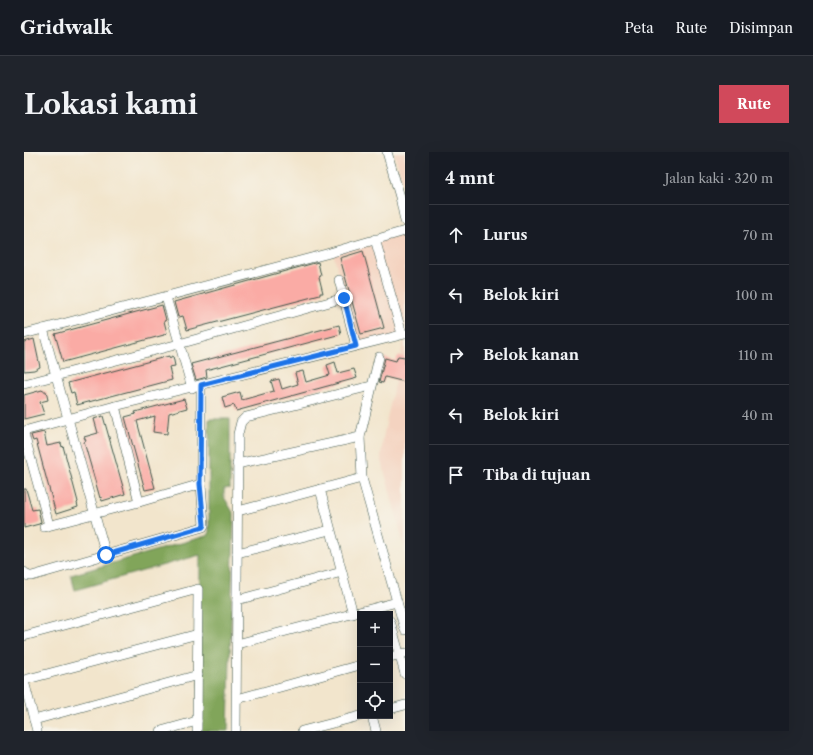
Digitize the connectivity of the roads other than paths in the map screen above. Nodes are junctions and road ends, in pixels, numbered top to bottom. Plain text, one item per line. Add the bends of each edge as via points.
1 (387, 152) edge
2 (403, 196) edge
3 (405, 221) edge
4 (405, 231) edge
5 (375, 239) junction
6 (339, 280) dead end
7 (166, 297) junction
8 (344, 298) junction
9 (43, 329) junction
10 (24, 334) edge
11 (403, 334) edge
12 (179, 344) junction
13 (356, 346) junction
14 (379, 357) dead end
15 (56, 376) junction
16 (24, 384) edge
17 (201, 385) junction
18 (372, 386) junction
19 (192, 388) junction
20 (115, 406) junction
21 (68, 420) junction
22 (24, 431) edge
23 (24, 434) edge
24 (360, 436) junction
25 (237, 464) junction
26 (362, 478) junction
27 (200, 484) junction
28 (320, 489) junction
29 (139, 502) junction
30 (238, 511) junction
31 (94, 514) junction
32 (330, 530) junction
33 (237, 553) junction
34 (106, 555) junction
35 (24, 572) edge
36 (342, 572) junction
37 (237, 600) junction
38 (397, 602) junction
39 (387, 610) edge
40 (353, 614) junction
41 (393, 629) edge
42 (405, 630) edge
43 (198, 634) junction
44 (24, 636) edge
45 (237, 644) junction
46 (403, 654) edge
47 (393, 656) edge
48 (357, 666) edge
49 (405, 674) edge
50 (198, 675) junction
51 (24, 681) edge
52 (237, 699) junction
53 (405, 705) edge
54 (393, 708) edge
55 (357, 717) edge
56 (373, 719) edge
57 (34, 720) junction
58 (197, 721) junction
59 (331, 727) edge
60 (38, 731) edge
61 (161, 731) edge
62 (197, 731) edge
63 (236, 731) edge
64 (302, 731) edge
65 (376, 731) edge

1 - 2 street
2 - 3 street
4 - 5 street
5 - 7 street
5 - 11 street
6 - 8 street
7 - 9 street
7 - 12 street
8 - 12 street
8 - 13 street
9 - 10 street
9 - 15 street
11 - 13 street
12 - 15 street
12 - 19 street
13 - 17 street
14 - 18 street
15 - 16 street
15 - 21 street
17 - 19 street
17 - 27 street
18 - 24 street
18 - 25 street via 246,418 241,422 238,434
19 - 20 street
20 - 21 street
20 - 29 street
21 - 22 street
21 - 31 street
23 - 31 street via 46,526
24 - 25 street
24 - 26 street
25 - 30 street
26 - 28 street
26 - 38 street
27 - 29 street
27 - 34 street via 203,527
28 - 30 street
28 - 32 street
29 - 31 street
30 - 33 street
31 - 34 street
32 - 33 street
32 - 36 street
33 - 37 street
34 - 35 street via 32,576
36 - 37 street
36 - 40 street
37 - 45 street
38 - 39 street
38 - 42 street
39 - 40 street
40 - 45 street
41 - 46 street
43 - 44 street via 198,589
43 - 50 street
43 - 51 street
45 - 52 street
46 - 47 street
46 - 49 street
48 - 52 street
50 - 57 street
50 - 58 street
51 - 57 street
52 - 63 street
53 - 54 street
55 - 59 street
56 - 65 street
57 - 60 street
58 - 61 street
58 - 62 street
59 - 64 street

